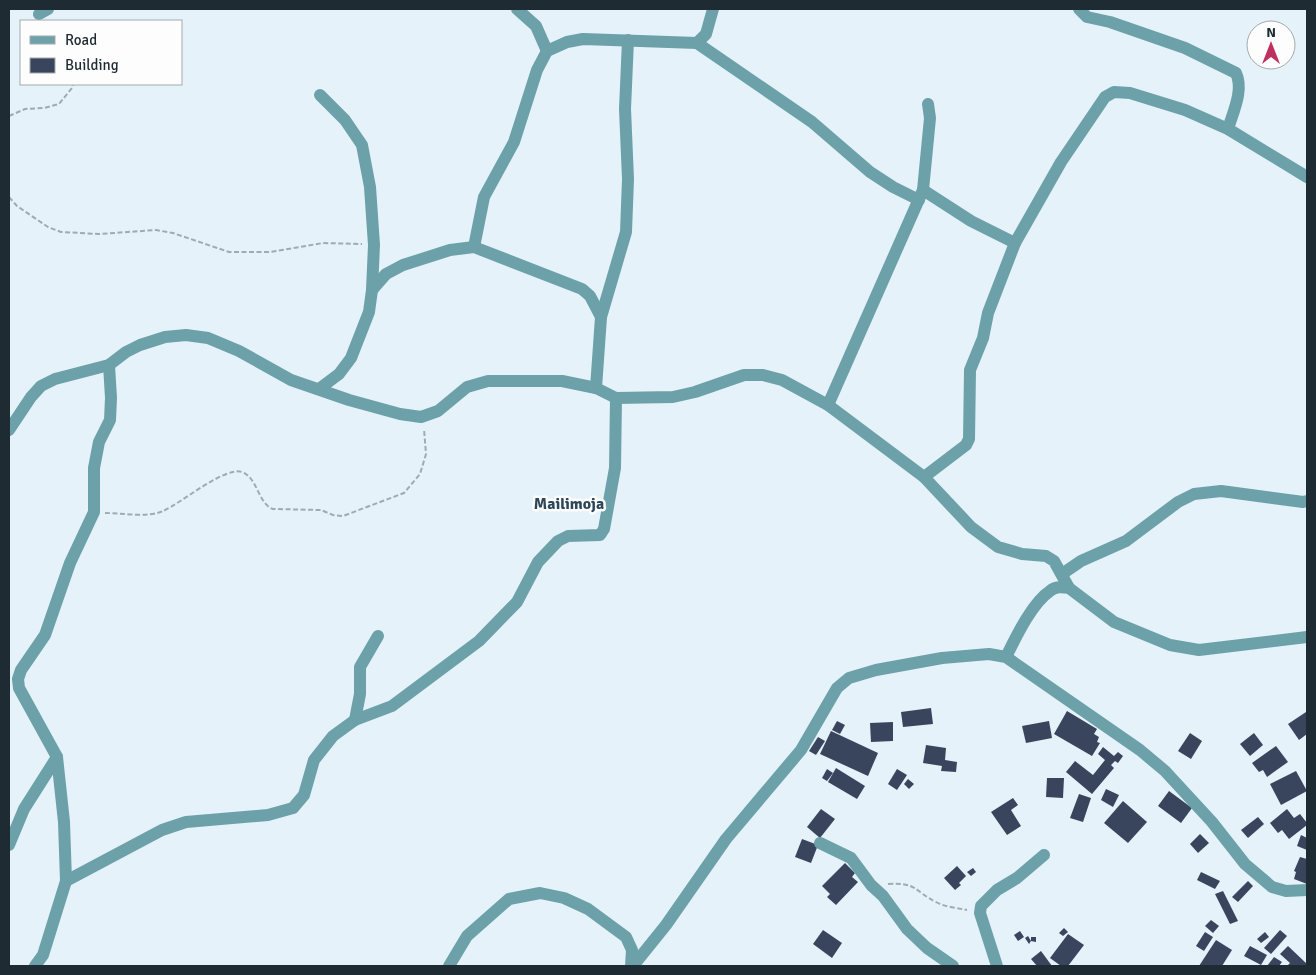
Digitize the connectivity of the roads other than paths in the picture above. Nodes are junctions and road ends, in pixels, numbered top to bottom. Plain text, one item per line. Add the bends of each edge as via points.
1 (517, 9) edge
2 (713, 9) edge
3 (1079, 9) edge
4 (628, 40) junction
5 (697, 43) junction
6 (547, 51) junction
7 (320, 95) dead end
8 (928, 104) dead end
9 (1228, 129) junction
10 (1307, 177) edge
11 (921, 195) junction
12 (1015, 242) junction
13 (474, 247) junction
14 (372, 290) junction
15 (601, 317) junction
16 (109, 365) junction
17 (596, 388) junction
18 (319, 389) junction
19 (616, 398) junction
20 (828, 405) junction
21 (9, 430) edge
22 (924, 477) junction
23 (1307, 501) edge
24 (1054, 561) junction
25 (1081, 561) junction
26 (1062, 574) junction
27 (1069, 588) junction
28 (378, 636) dead end
29 (1307, 637) edge
30 (1006, 657) junction
31 (355, 720) junction
32 (57, 757) junction
33 (820, 843) dead end
34 (9, 844) edge
35 (1044, 855) dead end
36 (66, 881) junction
37 (1307, 890) edge
38 (35, 966) edge
39 (449, 966) edge
40 (632, 966) edge
41 (953, 966) edge
42 (997, 966) edge

1 - 6 street via 536,26
2 - 5 street via 706,34
3 - 9 street via 1087,17 1185,48 1236,73 1240,80 1239,92
4 - 5 street
4 - 6 street via 583,39
4 - 15 street via 626,232
5 - 11 street via 812,122 870,172 894,187
6 - 13 street via 537,70 514,142 484,197
7 - 14 street via 345,120 362,145 370,186 374,245
8 - 11 street via 930,118
9 - 10 street
9 - 12 street via 1156,100 1114,92 1105,97 1061,162
11 - 12 street
11 - 20 street
12 - 22 street via 970,370 969,439 966,446
13 - 14 street via 450,250 403,265 386,274
13 - 15 street via 582,289 590,296
14 - 18 street via 368,312 351,358 339,374
15 - 17 street
16 - 18 street via 140,345 186,335 208,338 291,380
16 - 21 street via 55,379 41,386
16 - 32 street via 110,420 100,442 94,468 94,512 70,563 45,636 18,679 19,688
17 - 18 street via 562,381 488,381 467,387 438,411 421,417 358,403
17 - 19 street
19 - 20 street via 673,397 744,374 782,380
19 - 31 street via 615,468 604,529 600,535 568,536 558,541 538,562 517,602 479,642 392,706
20 - 22 street
22 - 24 street via 971,527 998,547 1046,556
23 - 25 street via 1222,490 1194,494 1178,502 1126,541
24 - 25 street
24 - 26 street
25 - 26 street
26 - 27 street
27 - 29 street via 1114,622 1170,645 1199,650
27 - 30 street via 1060,586 1042,597
28 - 31 street via 360,667 360,694
30 - 37 street via 1166,771 1245,864 1272,887 1286,891
30 - 40 street via 989,654 942,658 849,678 837,688 801,750 726,839 666,925
31 - 36 street via 333,736 314,760 304,795 293,808 268,815 186,822 162,830
32 - 34 street via 24,808
32 - 36 street
33 - 41 street via 851,858 907,929
35 - 42 street via 981,906 980,913
36 - 38 street via 43,955
39 - 40 street via 467,936 509,899 540,893 564,898 588,909 626,937 632,950

